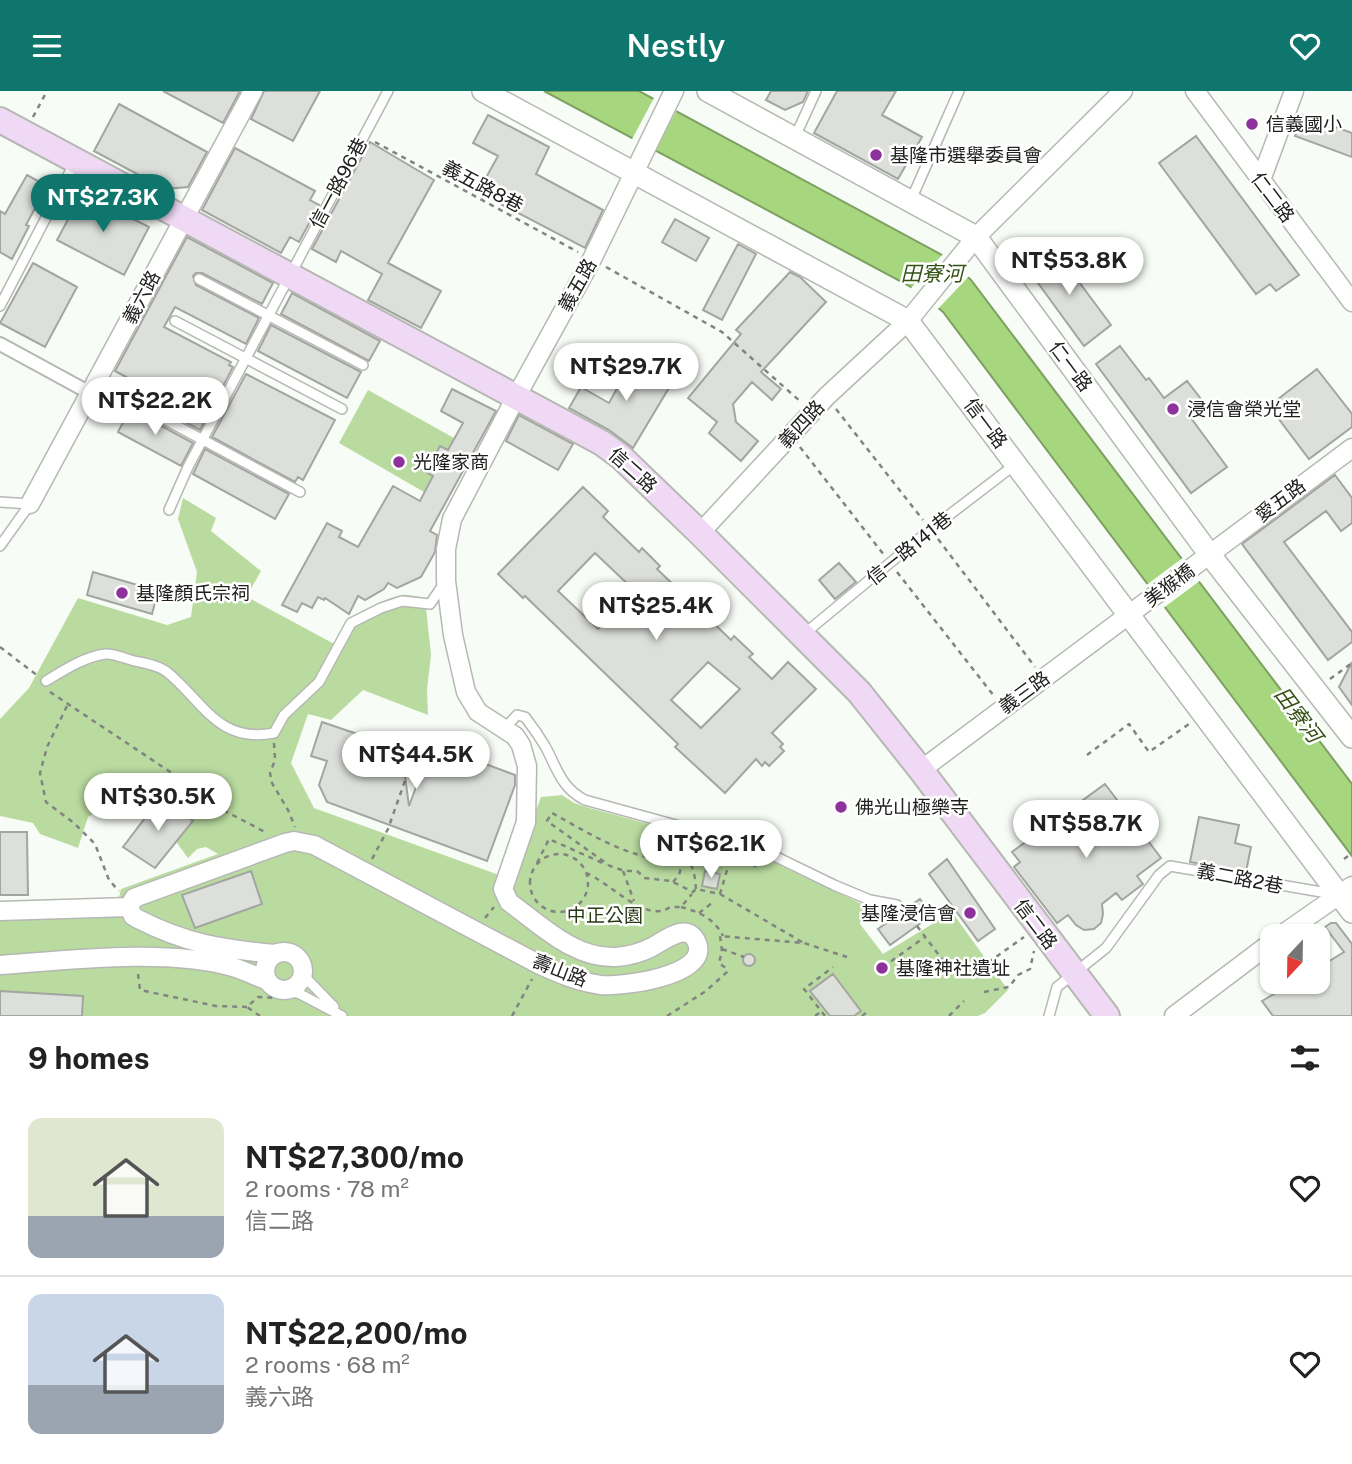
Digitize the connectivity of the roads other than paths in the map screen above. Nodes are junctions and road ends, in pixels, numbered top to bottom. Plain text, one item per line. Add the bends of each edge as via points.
1 (253, 91) edge
2 (388, 91) edge
3 (483, 91) edge
4 (674, 91) edge
5 (708, 91) edge
6 (816, 91) edge
7 (959, 91) edge
8 (1123, 91) edge
9 (1195, 91) edge
10 (1294, 91) edge
11 (7, 126) edge
12 (794, 138) junction
13 (76, 160) junction
14 (635, 172) junction
15 (1261, 180) junction
16 (911, 200) junction
17 (184, 218) junction
18 (976, 237) junction
19 (288, 275) junction
20 (199, 279) dead end
21 (1352, 302) edge
22 (0, 306) edge
23 (268, 314) junction
24 (175, 321) dead end
25 (908, 321) junction
26 (0, 344) edge
27 (246, 357) junction
28 (363, 365) dead end
29 (93, 387) junction
30 (516, 397) junction
31 (342, 409) dead end
32 (203, 440) junction
33 (1352, 448) edge
34 (1017, 463) junction
35 (300, 492) dead end
36 (0, 502) edge
37 (30, 504) junction
38 (169, 510) dead end
39 (700, 533) junction
40 (0, 546) edge
41 (1210, 555) junction
42 (446, 581) junction
43 (1129, 616) junction
44 (803, 635) junction
45 (46, 681) road end
46 (504, 729) junction
47 (1352, 737) edge
48 (921, 770) junction
49 (1345, 890) edge
50 (129, 905) junction
51 (897, 905) dead end
52 (0, 911) edge
53 (1352, 912) edge
54 (1297, 924) edge
55 (1260, 951) edge
56 (275, 954) junction
57 (0, 965) edge
58 (1074, 973) junction
59 (303, 975) junction
60 (268, 981) junction
61 (284, 994) junction
62 (1049, 1016) edge
63 (1107, 1016) edge
64 (1174, 1016) edge

1 - 17 street, 義六路
2 - 19 lane, 信一路96巷
3 - 14 street, 信一路
4 - 14 street, 義五路
5 - 12 street, 仁一路
6 - 12 lane
7 - 16 lane
8 - 18 street, 義四路
9 - 15 street, 仁二路
10 - 15 street
11 - 13 main road, 信二路
12 - 16 street, 仁一路
13 - 17 main road, 信二路
13 - 22 lane
14 - 25 street, 信一路
14 - 30 street, 義五路
15 - 21 street, 仁二路
16 - 18 street, 仁一路
17 - 19 main road, 信二路
17 - 29 street, 義六路
18 - 25 street, 義四路
18 - 41 street, 仁一路
19 - 23 lane, 信一路96巷
19 - 30 main road, 信二路
20 - 23 lane
23 - 27 lane, 信一路96巷
23 - 28 lane
24 - 27 lane
25 - 34 street, 信一路
25 - 39 street, 義四路 via 812,412
26 - 29 street
27 - 31 lane
27 - 32 lane, 信一路96巷
29 - 32 lane
29 - 37 street, 義六路
30 - 39 main road, 信二路 via 611,450
30 - 42 street via 452,519
32 - 35 lane
32 - 38 lane, 信一路96巷
33 - 41 street, 愛五路
34 - 43 street, 信一路
34 - 44 lane, 信一路141巷
36 - 37 lane
37 - 40 lane, 義六路
39 - 44 main road, 信二路
41 - 43 street, 美猴橋
41 - 47 street, 仁一路
42 - 45 lane via 430,604 402,601 351,623 319,681 284,715 274,733 244,735 228,728 208,715 165,669 107,653
42 - 46 street via 466,692 478,712
43 - 48 street, 義三路
43 - 49 street, 信一路
44 - 48 main road, 信二路 via 859,692
46 - 50 street, 壽山路 via 521,745 528,778 526,822 505,880 504,896 568,945 590,954 630,955 682,932 695,939 698,950 689,965 636,985 586,982 540,965 314,845 290,842 134,898
46 - 51 lane via 517,715 525,717 563,783 577,796 756,847 858,895
48 - 58 main road, 信二路
49 - 53 street, 信一路
49 - 54 street
49 - 58 lane, 義二路2巷 via 1170,866 1106,948
50 - 52 street
50 - 56 street via 133,916 169,935 226,949
55 - 64 street
56 - 59 street via 296,957
56 - 60 street via 266,967
57 - 60 street via 173,959 230,966
58 - 62 lane, 義二路2巷 via 1057,987
58 - 63 main road, 信二路
59 - 61 street
59 - 61 lane via 342,1016 300,994
60 - 61 street

